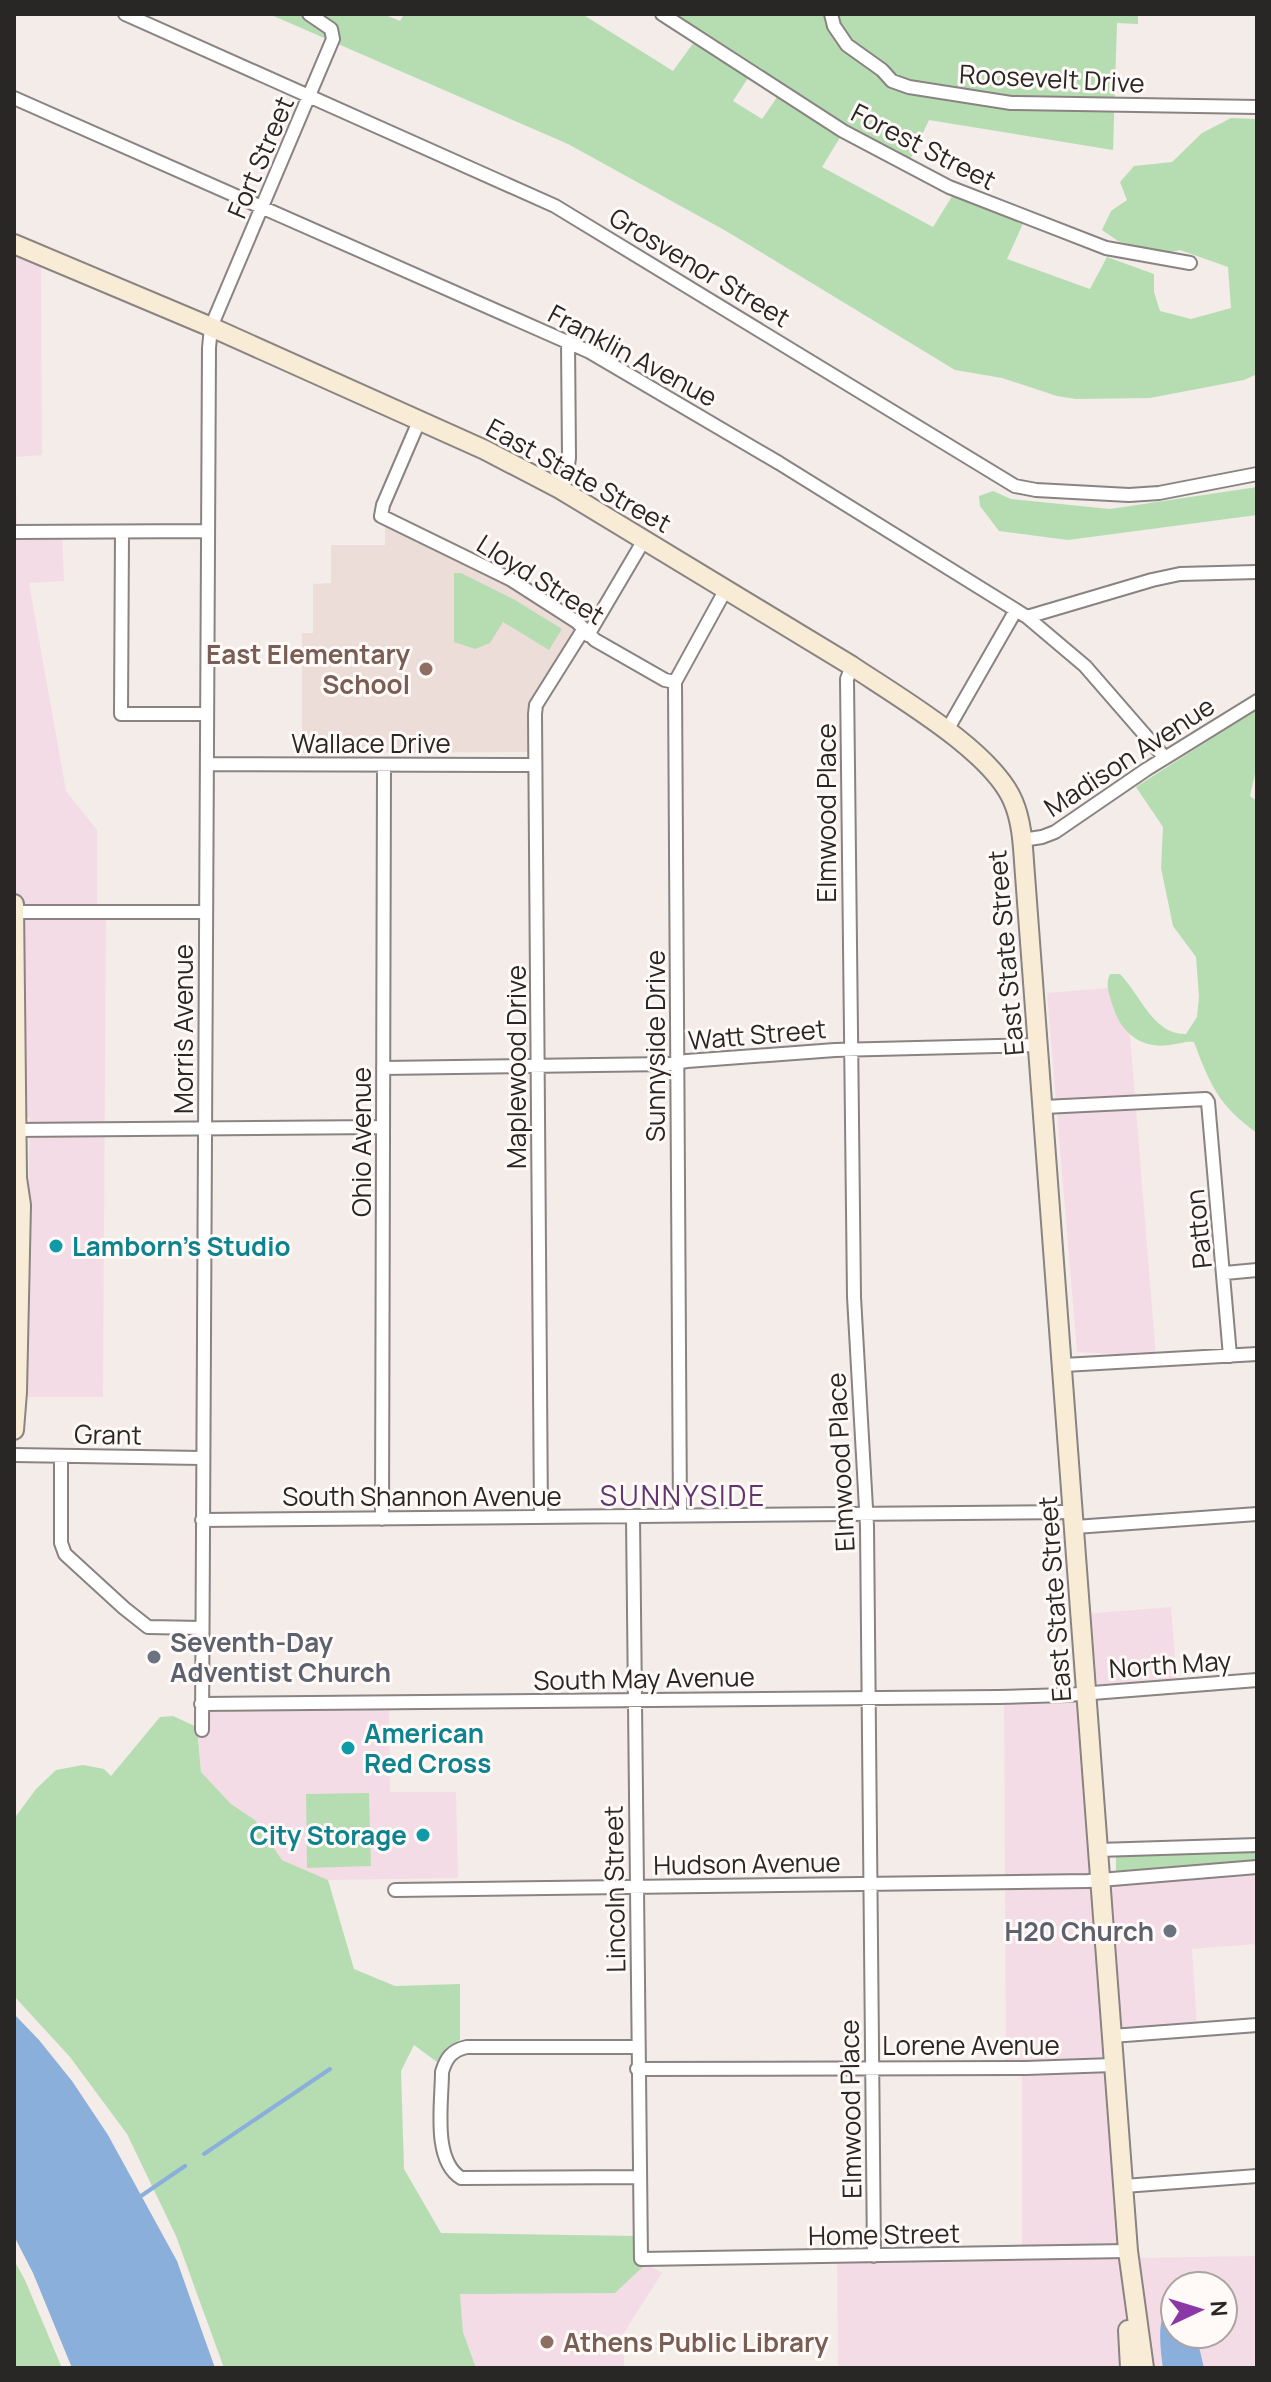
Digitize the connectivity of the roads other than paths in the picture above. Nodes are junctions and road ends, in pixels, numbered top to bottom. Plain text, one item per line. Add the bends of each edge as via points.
1 (125, 14) edge
2 (309, 14) edge
3 (662, 14) edge
4 (831, 14) edge
5 (310, 96) junction
6 (14, 98) edge
7 (1257, 107) edge
8 (263, 206) junction
9 (14, 244) edge
10 (1190, 263) dead end
11 (211, 327) junction
12 (568, 341) junction
13 (420, 419) junction
14 (1257, 474) edge
15 (560, 489) junction
16 (208, 531) junction
17 (14, 532) edge
18 (122, 532) junction
19 (644, 540) junction
20 (1257, 572) edge
21 (726, 589) junction
22 (1022, 614) junction
23 (586, 632) junction
24 (852, 666) junction
25 (675, 682) junction
26 (1257, 701) edge
27 (207, 714) junction
28 (946, 732) junction
29 (1165, 758) junction
30 (207, 764) junction
31 (384, 765) junction
32 (535, 765) junction
33 (1022, 840) junction
34 (14, 904) edge
35 (14, 912) edge
36 (206, 912) junction
37 (15, 991) edge
38 (1038, 1045) junction
39 (850, 1049) junction
40 (677, 1063) junction
41 (538, 1066) junction
42 (383, 1068) junction
43 (1044, 1107) junction
44 (383, 1127) junction
45 (204, 1128) junction
46 (16, 1130) edge
47 (15, 1183) edge
48 (1257, 1270) edge
49 (1225, 1273) junction
50 (1257, 1354) edge
51 (1230, 1356) junction
52 (1064, 1365) junction
53 (14, 1430) edge
54 (14, 1455) edge
55 (61, 1456) junction
56 (202, 1458) junction
57 (866, 1514) junction
58 (1257, 1514) edge
59 (680, 1516) junction
60 (541, 1517) junction
61 (633, 1517) junction
62 (382, 1519) junction
63 (202, 1520) junction
64 (1075, 1520) junction
65 (202, 1628) junction
66 (1257, 1680) edge
67 (1087, 1693) junction
68 (868, 1699) junction
69 (634, 1700) junction
70 (201, 1704) junction
71 (202, 1730) dead end
72 (1257, 1845) edge
73 (1098, 1850) junction
74 (1257, 1867) edge
75 (1100, 1879) junction
76 (870, 1884) junction
77 (636, 1887) junction
78 (395, 1890) dead end
79 (1257, 2025) edge
80 (1112, 2036) junction
81 (637, 2047) junction
82 (1113, 2065) junction
83 (872, 2068) junction
84 (637, 2069) junction
85 (1257, 2176) edge
86 (640, 2177) junction
87 (1124, 2186) junction
88 (1128, 2251) junction
89 (874, 2256) junction
90 (641, 2259) joint
91 (1130, 2368) edge
92 (1144, 2368) edge

1 - 5 street, Grosvenor Street
2 - 5 street, Fort Street via 334,35
3 - 10 street, Forest Street via 854,137 949,187 1106,248
4 - 7 street, Roosevelt Drive via 847,45 892,81 909,87 1011,103
5 - 8 street, Fort Street
5 - 14 street, Grosvenor Street via 555,206 1015,486 1129,495
6 - 8 street, Franklin Avenue
8 - 11 street, Fort Street
8 - 12 street, Franklin Avenue
9 - 11 main road, East State Street
11 - 13 main road, East State Street
11 - 16 street, Morris Avenue
12 - 15 street via 569,458
12 - 22 street, Franklin Avenue
13 - 15 main road, East State Street
13 - 23 street, Lloyd Street via 381,516 510,579
15 - 19 main road, East State Street
16 - 18 street
16 - 27 street, Morris Avenue
17 - 18 street
18 - 27 street via 121,714
19 - 21 main road, East State Street
19 - 23 street, Maplewood Drive
20 - 22 street via 1180,574
21 - 24 main road, East State Street
21 - 25 street, Sunnyside Drive
22 - 28 street
22 - 29 street, Franklin Avenue via 1085,666
23 - 25 street, Lloyd Street
23 - 32 street, Maplewood Drive via 536,705
24 - 28 main road, East State Street
24 - 39 street, Elmwood Place via 847,679
25 - 40 street, Sunnyside Drive
26 - 29 street, Madison Avenue
27 - 30 street, Morris Avenue
28 - 33 main road, East State Street via 1003,783 1017,812
29 - 33 street, Madison Avenue via 1055,832
30 - 31 street, Wallace Drive
30 - 36 street, Morris Avenue
31 - 32 street, Wallace Drive
31 - 42 street, Ohio Avenue
32 - 41 street, Maplewood Drive
33 - 38 main road, East State Street
34 - 35 main road
35 - 36 street
35 - 37 main road
36 - 45 street, Morris Avenue
37 - 46 main road
38 - 39 street, Watt Street
38 - 43 main road, East State Street
39 - 40 street, Watt Street
39 - 57 street, Elmwood Place via 854,1297
40 - 41 street, Watt Street
40 - 59 street, Sunnyside Drive
41 - 42 street, Watt Street
41 - 60 street, Maplewood Drive
42 - 44 street, Ohio Avenue
43 - 49 street, Patton via 1206,1099
43 - 52 main road, East State Street
44 - 45 street
44 - 62 street, Ohio Avenue
45 - 46 street
45 - 56 street, Morris Avenue
46 - 47 main road
47 - 53 main road via 21,1205
48 - 49 street
49 - 51 street, Patton
50 - 51 street
51 - 52 street
52 - 64 main road, East State Street
54 - 55 street, Grant
55 - 56 street, Grant
55 - 65 street via 65,1554 148,1627
56 - 63 street, Morris Avenue
57 - 59 street, South Shannon Avenue
57 - 64 street, South Shannon Avenue
57 - 68 street, Elmwood Place
58 - 64 street, South Shannon Avenue
59 - 61 street, South Shannon Avenue
60 - 61 street, South Shannon Avenue
60 - 62 street, South Shannon Avenue
61 - 69 street, Lincoln Street
62 - 63 street, South Shannon Avenue
63 - 65 street, Morris Avenue
64 - 67 main road, East State Street
65 - 70 street, Morris Avenue
66 - 67 street, North May
67 - 68 street, South May Avenue
67 - 73 main road, East State Street
68 - 69 street, South May Avenue
68 - 76 street, Elmwood Place
69 - 70 street, South May Avenue
69 - 77 street, Lincoln Street
70 - 71 street, Morris Avenue
72 - 73 street
73 - 75 main road, East State Street
74 - 75 street, Hudson Avenue
75 - 76 street, Hudson Avenue
75 - 80 main road, East State Street
76 - 77 street, Hudson Avenue
76 - 83 street, Elmwood Place
77 - 78 street, Hudson Avenue
77 - 81 street, Lincoln Street
79 - 80 street
80 - 82 main road, East State Street
81 - 84 street, Lincoln Street
81 - 86 street via 456,2050 442,2072 443,2150 449,2169 461,2178
82 - 83 street, Lorene Avenue
82 - 87 main road, East State Street
83 - 84 street, Lorene Avenue
83 - 89 street, Elmwood Place
84 - 86 street, Lincoln Street
85 - 87 street
86 - 90 street, Lincoln Street
87 - 88 main road, East State Street
88 - 89 street, Home Street
88 - 91 main road, East State Street
88 - 92 main road, East State Street
89 - 90 street, Home Street

